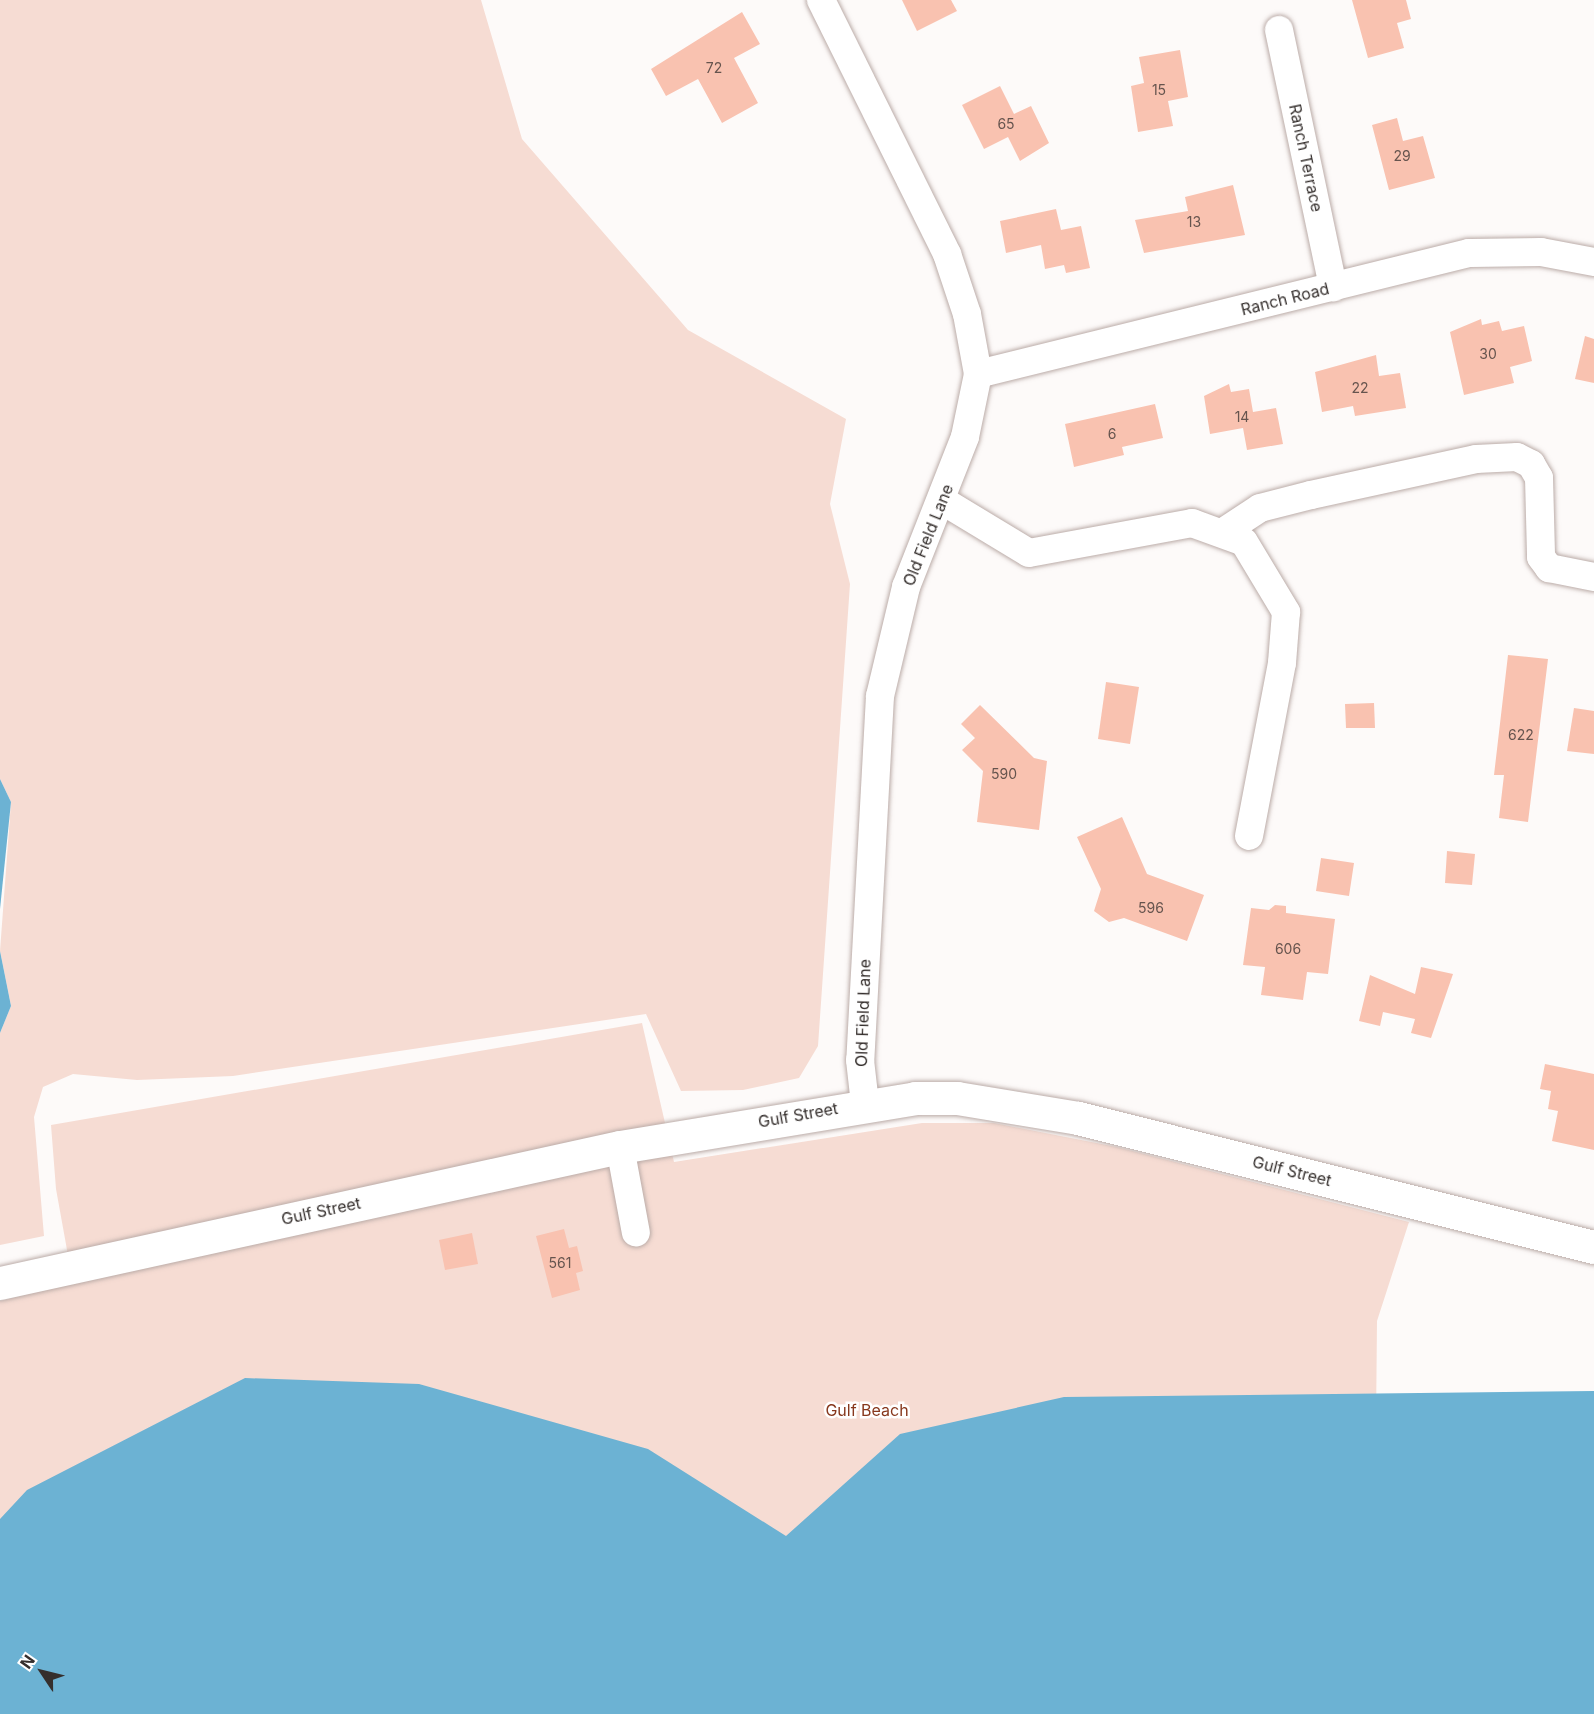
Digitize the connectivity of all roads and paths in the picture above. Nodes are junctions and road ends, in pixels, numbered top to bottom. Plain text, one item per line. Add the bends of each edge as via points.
1 (821, 0) edge
2 (1279, 30) dead end
3 (1594, 262) edge
4 (1333, 287) junction
5 (978, 374) junction
6 (943, 501) junction
7 (1222, 533) junction
8 (1594, 577) edge
9 (1249, 836) dead end
10 (865, 1104) junction
11 (620, 1147) junction
12 (636, 1233) dead end
13 (1594, 1247) edge
14 (0, 1283) edge

1 - 5 street, Old Field Lane via 947,254 967,314
2 - 4 street, Ranch Terrace
3 - 4 street, Ranch Road via 1541,252 1469,253
4 - 5 street, Ranch Road
5 - 6 street, Old Field Lane via 965,437
6 - 7 street via 1029,553 1192,523
6 - 10 street, Old Field Lane via 906,587 880,696 860,1060
7 - 8 street via 1260,508 1476,459 1517,457 1531,464 1539,478 1541,557 1549,568
7 - 9 street via 1244,542 1286,612 1282,663
10 - 11 main road, Gulf Street
10 - 13 main road, Gulf Street via 957,1098 1014,1105
11 - 12 street
11 - 14 main road, Gulf Street

